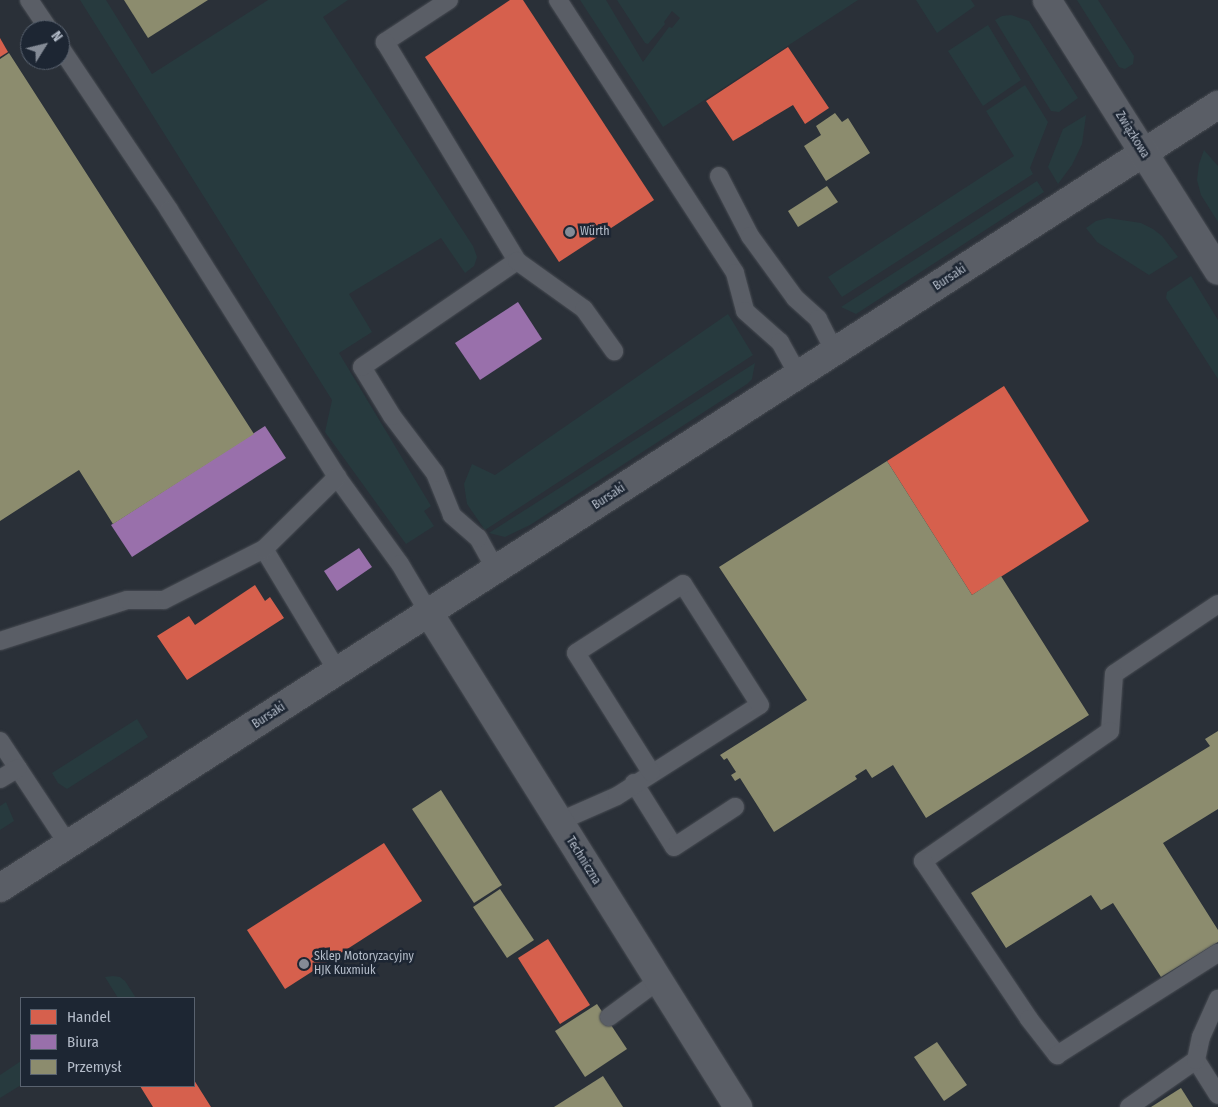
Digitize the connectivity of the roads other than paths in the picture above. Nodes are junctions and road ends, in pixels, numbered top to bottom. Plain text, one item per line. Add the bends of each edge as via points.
1 (29, 0) edge
2 (450, 0) edge
3 (558, 0) edge
4 (1047, 0) edge
5 (42, 20) edge
6 (70, 62) edge
7 (1218, 105) edge
8 (1144, 154) junction
9 (719, 176) dead end
10 (517, 261) junction
11 (1218, 270) edge
12 (614, 351) dead end
13 (835, 352) junction
14 (799, 376) junction
15 (337, 477) junction
16 (264, 550) junction
17 (496, 570) junction
18 (1218, 604) edge
19 (429, 613) junction
20 (0, 641) edge
21 (338, 672) junction
22 (0, 741) edge
23 (18, 768) junction
24 (651, 772) junction
25 (0, 779) edge
26 (634, 783) junction
27 (735, 807) dead end
28 (558, 822) junction
29 (68, 844) junction
30 (0, 888) edge
31 (1218, 953) edge
32 (659, 980) junction
33 (1218, 999) edge
34 (609, 1017) dead end
35 (1196, 1060) junction
36 (1218, 1095) edge
37 (738, 1107) edge
38 (1129, 1107) edge

1 - 5 lane
2 - 10 lane via 385,42
3 - 14 lane via 735,273 745,311 780,342
4 - 8 street, Związkowa
6 - 15 lane via 169,210
7 - 8 street, Bursaki
8 - 11 street, Związkowa
8 - 13 street, Bursaki
9 - 13 lane via 750,236 795,298 818,319
10 - 12 lane via 584,309
10 - 17 lane via 362,367 392,416 435,473 452,514 478,538
13 - 14 street, Bursaki
14 - 17 street, Bursaki
15 - 16 lane
15 - 19 lane via 400,564
16 - 20 lane via 164,600 127,600
16 - 21 lane
17 - 19 street, Bursaki
18 - 31 lane via 1114,674 1110,731 923,861 1057,1055
19 - 21 street, Bursaki
19 - 28 street, Techniczna
21 - 29 street, Bursaki
22 - 23 lane
23 - 25 lane
23 - 29 lane
24 - 24 lane via 576,653 683,584 760,705
24 - 26 lane
26 - 27 lane via 674,847
26 - 28 lane via 617,796
28 - 32 street, Techniczna
29 - 30 street, Bursaki
32 - 34 lane
32 - 37 street, Techniczna
33 - 35 lane via 1201,1037
35 - 36 lane
35 - 38 lane

